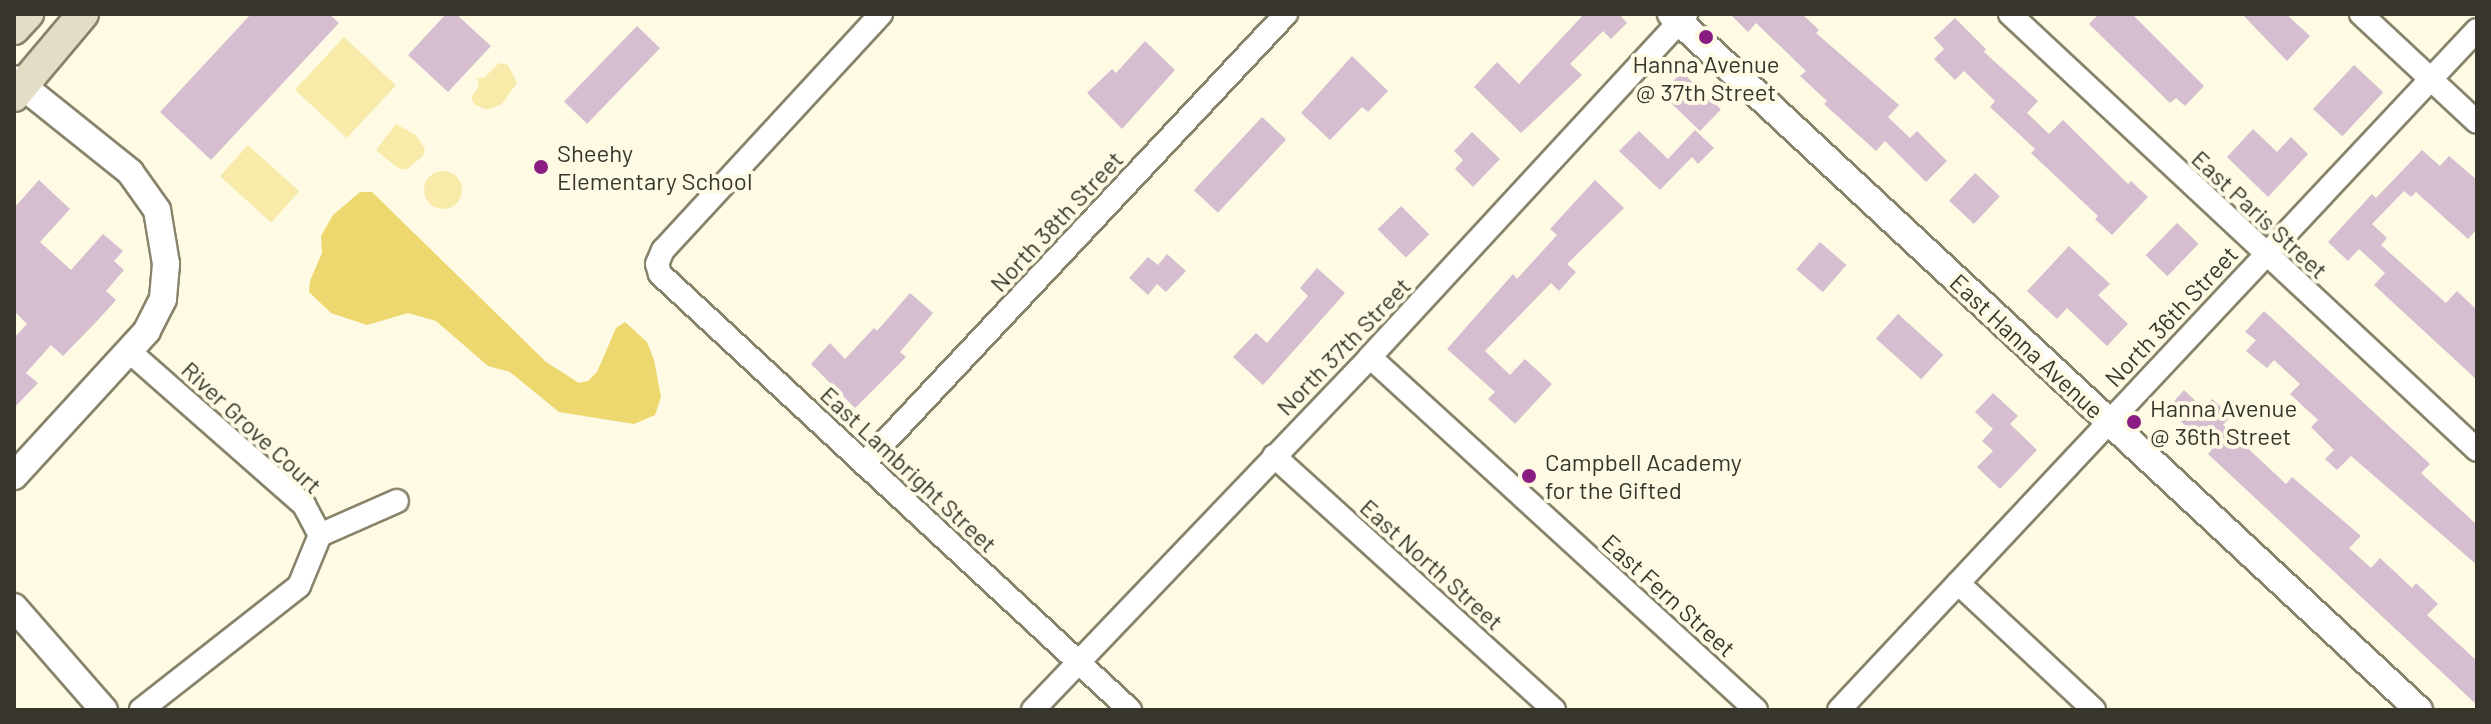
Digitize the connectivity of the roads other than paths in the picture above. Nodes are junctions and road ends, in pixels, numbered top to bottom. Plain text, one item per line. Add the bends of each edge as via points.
1 (28, 14) edge
2 (83, 14) edge
3 (881, 14) edge
4 (1286, 14) edge
5 (2010, 14) edge
6 (2361, 14) edge
7 (1678, 16) edge
8 (14, 29) edge
9 (2477, 30) edge
10 (2431, 79) junction
11 (16, 87) edge
12 (2477, 122) edge
13 (2265, 254) junction
14 (130, 352) junction
15 (1370, 357) junction
16 (2107, 421) junction
17 (2477, 450) edge
18 (1274, 456) junction
19 (864, 464) junction
20 (14, 476) edge
21 (397, 501) dead end
22 (320, 535) junction
23 (1958, 583) junction
24 (14, 607) edge
25 (1078, 661) junction
26 (104, 710) edge
27 (141, 710) edge
28 (1033, 710) edge
29 (1130, 710) edge
30 (1554, 710) edge
31 (1756, 710) edge
32 (1839, 710) edge
33 (2094, 710) edge
34 (2419, 710) edge

1 - 8 main road
2 - 11 main road
3 - 19 street, East Lambright Street via 663,250 657,264 660,274
4 - 19 street, North 38th Street
5 - 13 street, East Paris Street
6 - 10 street
7 - 15 street, North 37th Street
7 - 16 street, East Hanna Avenue
9 - 10 street, North 36th Street
10 - 12 street
10 - 13 street, North 36th Street
11 - 14 street via 130,172 157,210 166,264 163,299
13 - 16 street, North 36th Street
13 - 17 street, East Paris Street
14 - 20 street
14 - 22 street, River Grove Court via 304,505
15 - 18 street, North 37th Street
15 - 31 street, East Fern Street
16 - 23 street, North 36th Street
16 - 34 street, East Hanna Avenue
18 - 25 street, North 37th Street
18 - 30 street, East North Street
19 - 25 street, East Lambright Street
21 - 22 street
22 - 27 street via 299,586
23 - 32 street, North 36th Street
23 - 33 street
24 - 26 street
25 - 28 street, North 37th Street
25 - 29 street, East Lambright Street

